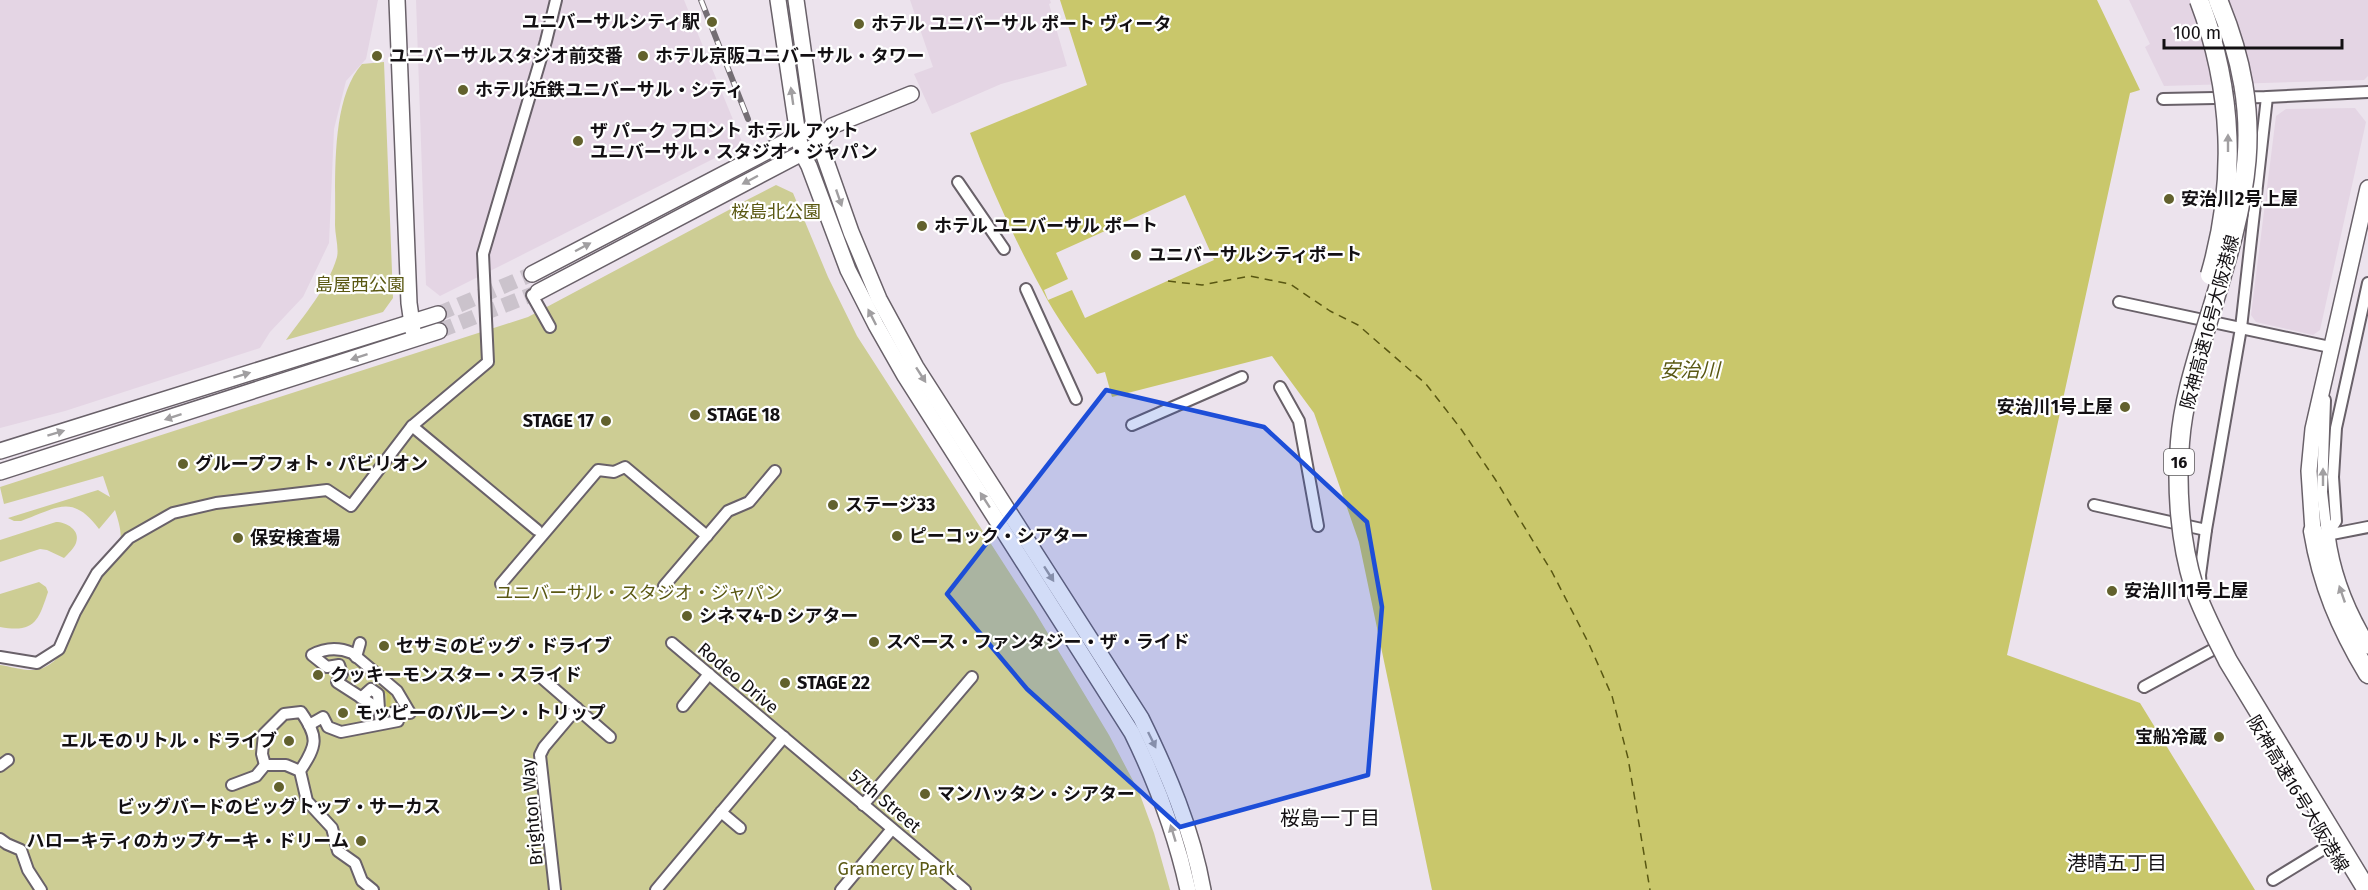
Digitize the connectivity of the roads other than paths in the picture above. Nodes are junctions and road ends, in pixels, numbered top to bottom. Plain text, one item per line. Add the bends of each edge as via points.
1 (397, 0) edge
2 (556, 0) edge
3 (778, 0) edge
4 (796, 0) edge
5 (2199, 0) edge
6 (2218, 0) edge
7 (2368, 92) edge
8 (911, 94) dead end
9 (2267, 97) junction
10 (2163, 99) dead end
11 (832, 126) junction
12 (814, 127) junction
13 (798, 135) junction
14 (819, 144) junction
15 (802, 153) junction
16 (958, 182) dead end
17 (2368, 188) edge
18 (1004, 249) dead end
19 (532, 274) tunnel mouth
20 (2368, 284) edge
21 (1026, 289) dead end
22 (535, 294) joint
23 (2119, 302) dead end
24 (2343, 304) junction
25 (2366, 307) edge
26 (438, 314) tunnel mouth
27 (412, 322) junction
28 (550, 327) dead end
29 (2241, 328) junction
30 (439, 331) tunnel mouth
31 (415, 340) junction
32 (2329, 354) junction
33 (1242, 377) dead end
34 (1280, 387) dead end
35 (1076, 399) dead end
36 (1132, 425) dead end
37 (412, 426) junction
38 (0, 450) edge
39 (775, 471) dead end
40 (0, 472) edge
41 (2094, 505) dead end
42 (1318, 526) dead end
43 (2368, 527) edge
44 (537, 530) dead end
45 (2206, 530) junction
46 (2320, 533) junction
47 (707, 536) junction
48 (501, 584) dead end
49 (664, 586) dead end
50 (360, 643) dead end
51 (672, 644) dead end
52 (2368, 646) edge
53 (2214, 649) junction
54 (0, 657) edge
55 (356, 657) junction
56 (709, 674) junction
57 (2368, 674) edge
58 (972, 677) dead end
59 (543, 679) dead end
60 (2144, 687) dead end
61 (684, 706) dead end
62 (577, 708) junction
63 (381, 723) junction
64 (309, 724) junction
65 (610, 737) dead end
66 (784, 737) junction
67 (2277, 759) junction
68 (265, 765) junction
69 (300, 771) junction
70 (232, 785) dead end
71 (862, 805) junction
72 (721, 812) junction
73 (740, 828) dead end
74 (892, 829) junction
75 (0, 839) edge
76 (2336, 842) junction
77 (2273, 880) dead end
78 (2368, 884) edge
79 (41, 890) edge
80 (373, 890) edge
81 (555, 890) edge
82 (656, 890) edge
83 (841, 890) edge
84 (965, 890) edge
85 (1188, 890) edge
86 (1203, 890) edge
87 (2359, 890) edge
88 (2367, 890) edge

1 - 27 street
2 - 37 street via 483,254 488,362
13 -> 3 street
4 - 12 street
67 -> 5 highway, 阪神高速16号大阪港線 / 16, bridge via 2203,627 2188,587 2174,518 2174,432 2192,341 2220,235 2228,166 2224,85
6 - 76 highway, 阪神高速16号大阪港線 / 16, bridge via 2239,64 2246,100 2248,153 2235,231 2198,353 2180,441 2179,484 2186,550 2194,586 2209,624
7 - 9 street
8 - 11 street
9 - 10 street
9 - 29 street
11 - 12 street
11 - 14 street
12 - 13 street
12 - 14 street
13 - 15 street
19 -> 13 street
14 - 15 street
14 -> 86 street via 879,299 916,367 1141,718 1180,806
15 -> 22 street
85 -> 15 street via 1166,810 1132,733 899,365 848,270
16 - 18 street
17 - 24 street
20 - 25 street
21 - 35 street
22 - 28 street
23 - 29 street
24 - 25 street
24 - 32 street
25 - 46 street via 2336,428 2336,521
26 - 27 street
27 - 31 street
38 -> 27 street
29 - 32 street
29 - 45 street
30 - 31 street
31 -> 40 street
32 - 46 street via 2311,447 2310,492
33 - 36 street
34 - 42 street via 1299,421
37 - 44 street
37 - 54 street via 351,506 327,490 216,503 173,513 129,538 97,573 59,649 37,663
39 - 47 street via 749,502 728,511
41 - 45 street
43 - 46 street
45 - 53 street via 2200,575 2202,609
52 -> 46 street via 2346,603
46 - 57 highway via 2326,589
47 - 48 street via 625,467 614,472 598,470
47 - 49 street
50 - 55 street
51 - 56 street, Rodeo Drive
53 - 60 street
53 - 76 street
55 - 63 street via 397,692 410,713 394,712 398,721
55 - 63 street via 344,650 323,649 312,655 327,667 339,665 342,674 337,682 362,698 371,689 378,694
56 - 61 street
56 - 66 street, Rodeo Drive
58 - 71 street
59 - 62 street
62 - 65 street
62 - 81 street, Brighton Way via 540,755
63 - 64 street via 341,732 328,727 323,717
64 - 68 street via 301,712 284,714 264,734
64 - 69 street via 313,730 312,752
66 - 71 street, 57th Street
66 - 72 street
67 - 78 highway, bridge via 2343,860 2361,882
67 - 87 highway, 阪神高速16号大阪港線 / 16 via 2333,855
68 - 69 street via 286,765
68 - 70 street via 256,776
69 - 80 street via 307,801 332,828 338,851 355,863 362,881
71 - 74 street, 57th Street
72 - 73 street
72 - 82 street
74 - 83 street
74 - 84 street, 57th Street
75 - 79 street via 21,850
76 - 77 street
76 - 78 street
76 - 87 highway, bridge
76 - 88 highway, 阪神高速16号大阪港線 / 16, bridge

